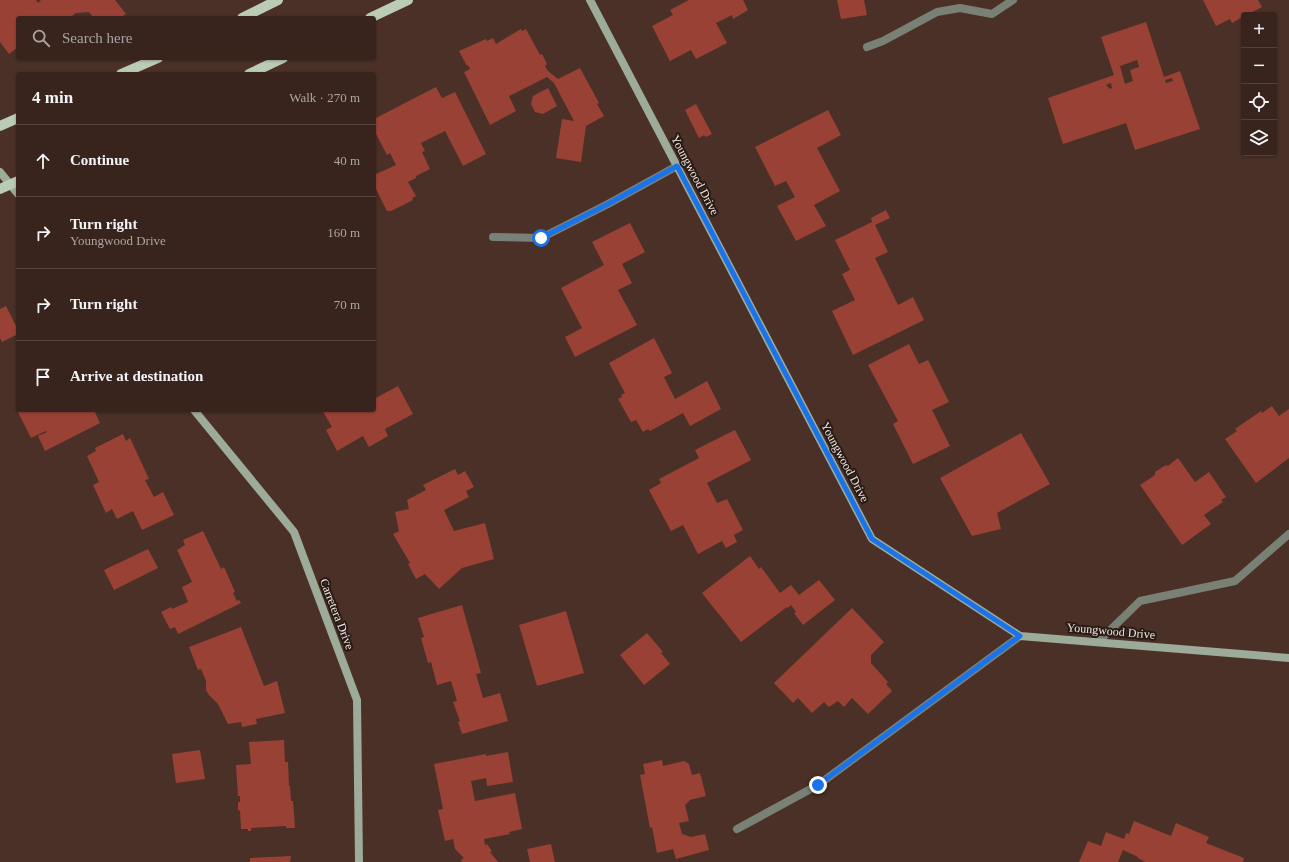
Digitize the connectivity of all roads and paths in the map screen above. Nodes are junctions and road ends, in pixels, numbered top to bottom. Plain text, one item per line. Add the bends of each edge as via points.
1 (278, 0) edge
2 (408, 0) edge
3 (590, 0) edge
4 (1013, 0) edge
5 (246, 16) edge
6 (374, 16) edge
7 (867, 47) dead end
8 (153, 60) edge
9 (279, 60) edge
10 (126, 72) edge
11 (253, 72) edge
12 (16, 119) edge
13 (0, 126) edge
14 (677, 166) junction
15 (0, 172) edge
16 (14, 183) edge
17 (0, 190) edge
18 (493, 237) dead end
19 (196, 412) edge
20 (1289, 534) edge
21 (1020, 636) junction
22 (1098, 642) junction
23 (1289, 658) edge
24 (737, 829) dead end
25 (359, 862) edge

1 - 5 main road
2 - 6 main road
3 - 14 street, Youngwood Drive
4 - 7 street via 992,14 960,8 937,12
8 - 10 main road
9 - 11 main road
12 - 13 main road
14 - 18 street via 541,238
14 - 21 street, Youngwood Drive via 872,539
15 - 16 street
16 - 17 main road
19 - 25 street, Carretera Drive via 294,532 357,700
20 - 22 street via 1235,581 1140,601
21 - 22 street, Youngwood Drive
21 - 24 street via 818,785
22 - 23 street, Youngwood Drive

